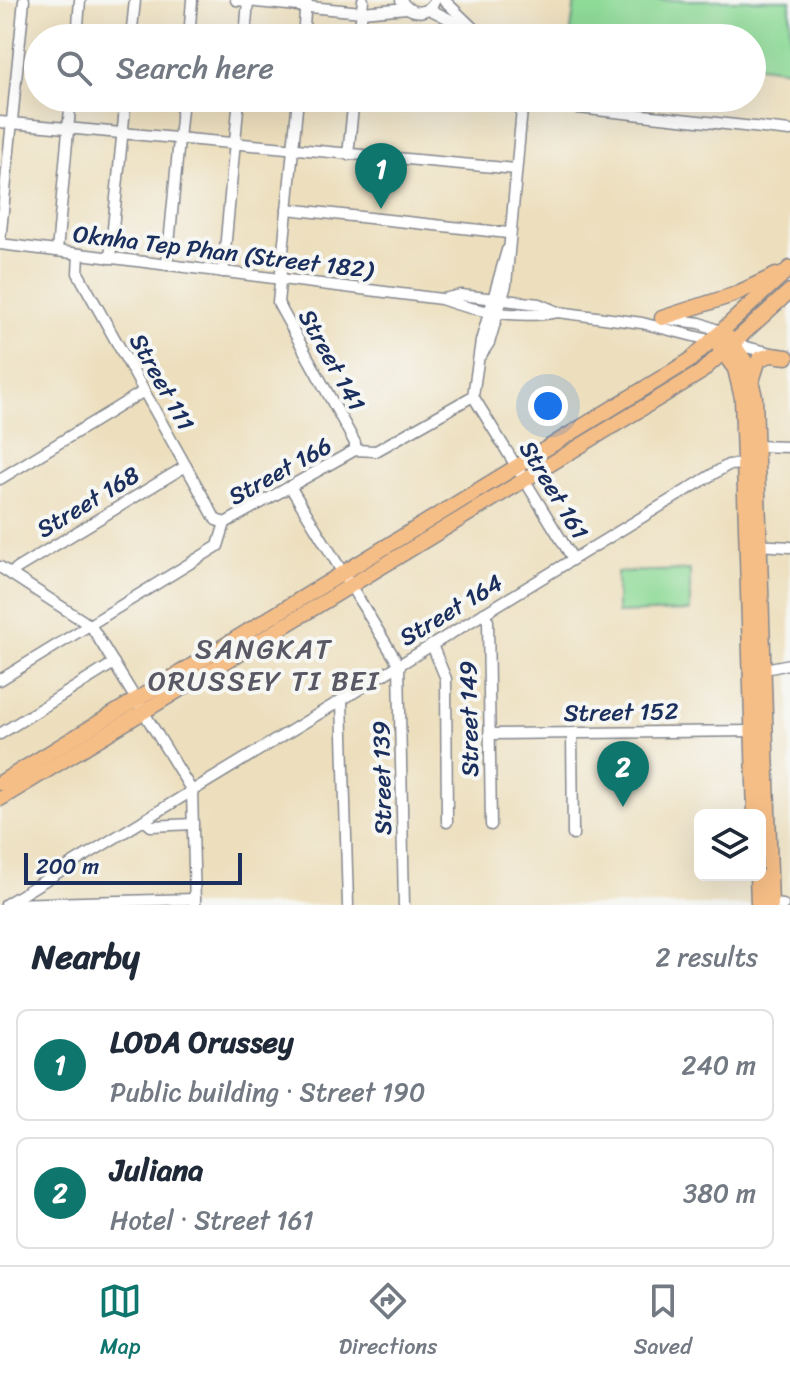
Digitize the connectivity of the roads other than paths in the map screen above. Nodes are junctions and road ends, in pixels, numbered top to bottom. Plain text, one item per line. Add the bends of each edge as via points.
1 (24, 0) edge
2 (80, 0) edge
3 (135, 0) edge
4 (192, 0) edge
5 (236, 0) edge
6 (248, 0) edge
7 (444, 0) edge
8 (452, 0) edge
9 (306, 3) edge
10 (404, 4) edge
11 (432, 4) edge
12 (363, 6) edge
13 (467, 22) junction
14 (78, 24) edge
15 (132, 24) edge
16 (190, 24) edge
17 (246, 24) edge
18 (304, 24) edge
19 (464, 24) edge
20 (469, 24) edge
21 (70, 112) edge
22 (124, 112) edge
23 (182, 112) edge
24 (238, 112) edge
25 (297, 112) edge
26 (353, 112) edge
27 (522, 112) edge
28 (626, 112) edge
29 (6, 122) edge
30 (69, 128) junction
31 (790, 131) edge
32 (122, 133) junction
33 (179, 139) junction
34 (235, 144) junction
35 (293, 150) junction
36 (348, 155) junction
37 (516, 169) junction
38 (287, 209) junction
39 (508, 233) junction
40 (0, 242) edge
41 (57, 251) junction
42 (79, 254) junction
43 (110, 258) junction
44 (167, 265) junction
45 (790, 268) edge
46 (223, 272) junction
47 (280, 279) junction
48 (790, 291) edge
49 (441, 299) junction
50 (497, 299) junction
51 (494, 311) junction
52 (558, 312) junction
53 (662, 318) junction
54 (642, 323) junction
55 (718, 337) junction
56 (730, 349) junction
57 (788, 357) edge
58 (753, 386) junction
59 (144, 391) junction
60 (639, 392) junction
61 (473, 396) junction
62 (648, 406) junction
63 (750, 446) junction
64 (790, 447) edge
65 (355, 450) junction
66 (751, 464) junction
67 (186, 466) junction
68 (520, 474) junction
69 (0, 479) edge
70 (291, 488) junction
71 (225, 523) junction
72 (753, 545) junction
73 (790, 547) edge
74 (573, 559) junction
75 (0, 567) edge
76 (12, 575) junction
77 (347, 580) junction
78 (484, 613) junction
79 (91, 626) junction
80 (432, 645) junction
81 (114, 663) junction
82 (790, 664) edge
83 (399, 665) junction
84 (757, 670) junction
85 (0, 680) edge
86 (342, 700) junction
87 (140, 706) junction
88 (752, 731) junction
89 (572, 733) junction
90 (0, 734) edge
91 (489, 734) junction
92 (0, 783) edge
93 (192, 791) junction
94 (0, 799) edge
95 (755, 809) edge
96 (144, 820) junction
97 (447, 822) dead end
98 (193, 824) junction
99 (491, 825) dead end
100 (573, 835) dead end
101 (760, 881) edge
102 (38, 885) junction
103 (195, 902) edge
104 (48, 903) junction
105 (3, 904) edge
106 (348, 905) edge
107 (404, 905) edge
108 (771, 905) edge

1 - 29 street
2 - 14 street
3 - 15 street
4 - 16 street
5 - 6 street
6 - 9 street
6 - 17 street
7 - 13 street
8 - 13 street
9 - 12 street
9 - 18 street
10 - 11 street via 416,12
10 - 12 street
11 - 19 street
13 - 20 street
21 - 30 street
22 - 32 street
23 - 33 street
24 - 34 street
25 - 35 street, Street 141
26 - 36 street
27 - 37 street
28 - 31 street
29 - 30 street
29 - 40 street
30 - 32 street
30 - 41 street
32 - 33 street
32 - 43 street
33 - 34 street
33 - 44 street
34 - 35 street
34 - 46 street
35 - 36 street
35 - 38 street, Street 141
36 - 37 street
37 - 39 street
38 - 39 street
38 - 47 street, Street 141
39 - 50 street via 508,267
40 - 41 street, Oknha Tep Phan (Street 182)
41 - 42 street, Oknha Tep Phan (Street 182)
42 - 43 street, Oknha Tep Phan (Street 182)
42 - 59 street, Street 111 via 78,273
43 - 44 street, Oknha Tep Phan (Street 182)
44 - 46 street, Oknha Tep Phan (Street 182)
45 - 53 main road via 733,295
45 - 55 main road
46 - 47 street, Oknha Tep Phan (Street 182)
47 - 49 street, Oknha Tep Phan (Street 182)
47 - 65 street, Street 141 via 278,303
48 - 56 main road
49 - 50 street, Oknha Tep Phan (Street 182)
49 - 51 street, Oknha Tep Phan (Street 182)
50 - 51 street
50 - 52 street, Oknha Tep Phan (Street 182)
51 - 52 street, Oknha Tep Phan (Street 182) via 538,316
51 - 61 street via 481,341
52 - 54 street, Oknha Tep Phan (Street 182)
53 - 54 street, Oknha Tep Phan (Street 182)
53 - 55 street, Oknha Tep Phan (Street 182) via 700,323
54 - 55 street, Oknha Tep Phan (Street 182)
55 - 56 main road
55 - 60 main road
56 - 57 street
56 - 58 main road
56 - 62 main road
56 - 63 main road
57 - 58 main road via 759,359
58 - 63 main road
59 - 67 street, Street 111
59 - 69 street
60 - 62 main road
60 - 68 main road
61 - 65 street, Street 166 via 376,451
61 - 68 street, Street 161
62 - 68 main road
63 - 64 street
63 - 66 main road
65 - 70 street, Street 166
66 - 72 main road
66 - 74 street, Street 164 via 728,465
67 - 71 street, Street 111 via 216,520
67 - 76 street, Street 168
68 - 74 street, Street 161
68 - 77 main road
70 - 71 street, Street 166
70 - 77 street
71 - 79 street, Street 166 via 218,546
72 - 73 street
72 - 84 main road
74 - 78 street, Street 164
75 - 76 street
76 - 79 street
77 - 83 street
77 - 87 main road
78 - 80 street, Street 164
78 - 91 street, Street 149
79 - 81 street
79 - 85 street, Street 166
80 - 83 street, Street 164
80 - 97 street via 446,679
81 - 87 street
81 - 90 street
82 - 84 street
83 - 86 street, Street 164
83 - 107 street, Street 139
84 - 88 main road
84 - 108 main road
86 - 93 street, Street 164
86 - 106 street
87 - 92 main road
87 - 93 street
87 - 94 main road
88 - 89 street, Street 152
88 - 95 main road
89 - 91 street, Street 152
89 - 100 street
91 - 99 street, Street 149
93 - 96 street, Street 164
93 - 98 street
96 - 98 street via 151,826
96 - 102 street, Street 164
98 - 103 street
101 - 108 main road
102 - 104 street
102 - 105 street, Street 164
103 - 104 street
104 - 105 street

